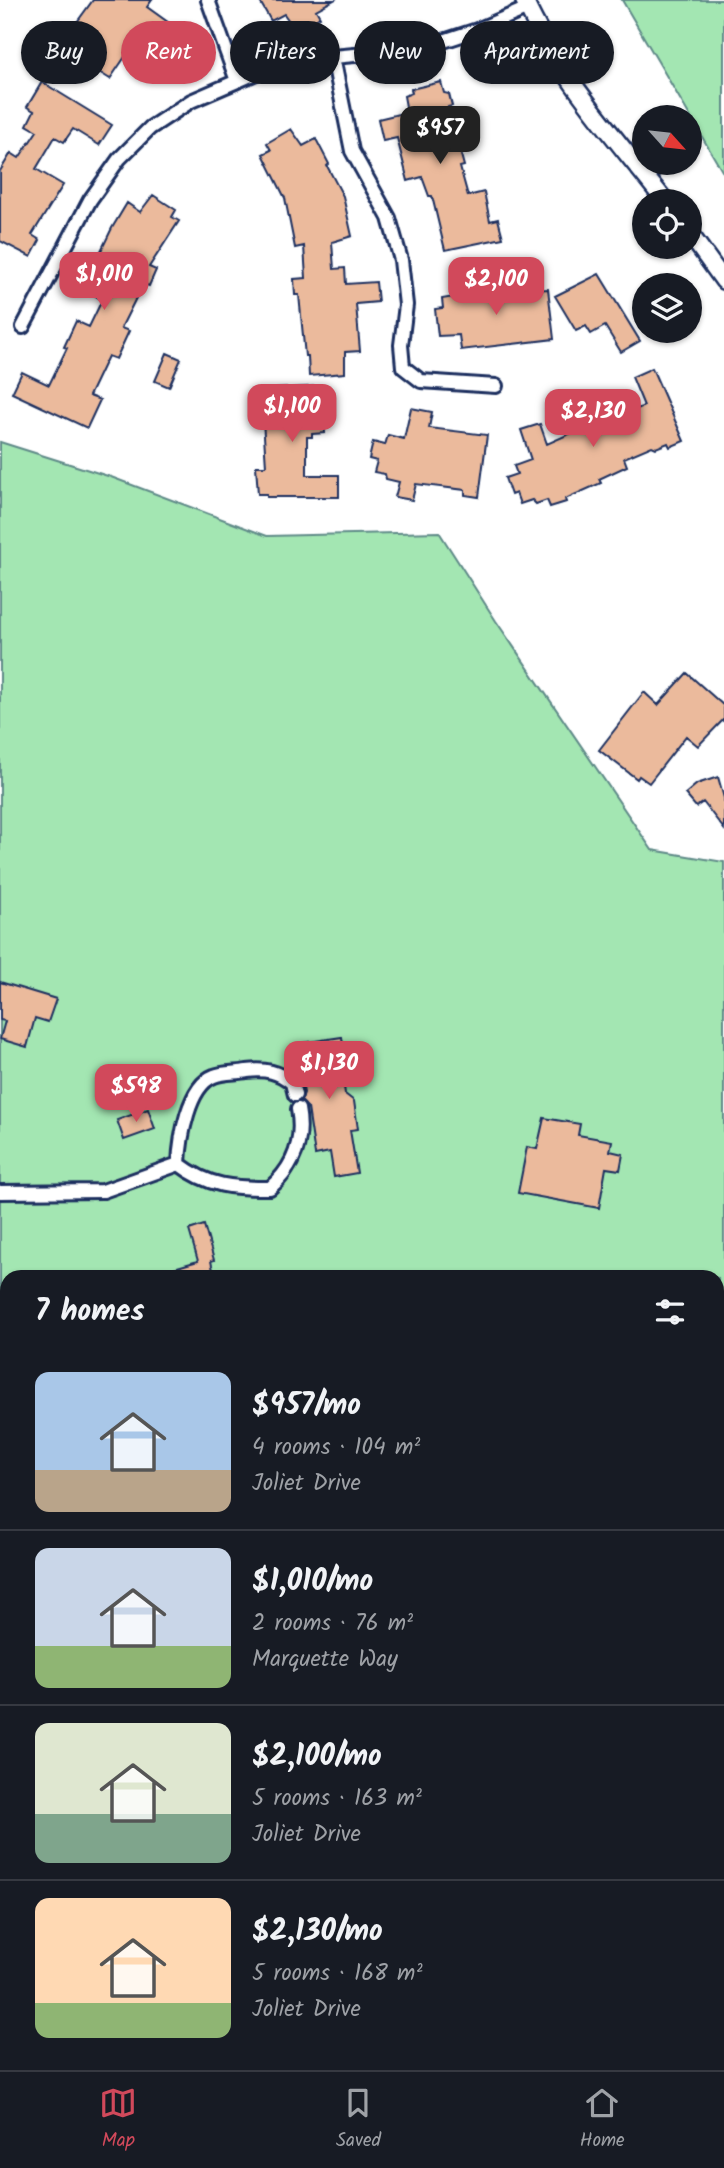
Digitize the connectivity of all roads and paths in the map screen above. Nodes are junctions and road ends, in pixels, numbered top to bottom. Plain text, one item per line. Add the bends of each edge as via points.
1 (208, 0) edge
2 (526, 4) edge
3 (340, 56) edge
4 (230, 61) edge
5 (230, 84) edge
6 (338, 84) edge
7 (656, 189) edge
8 (702, 251) edge
9 (724, 281) edge
10 (23, 327) dead end
11 (496, 386) dead end
12 (295, 1095) dead end
13 (298, 1109) dead end
14 (179, 1164) junction
15 (0, 1192) edge

1 - 4 street
2 - 3 street via 477,30 419,49
2 - 7 street via 570,79
5 - 10 street via 181,107 150,128 119,159 90,200
6 - 11 street via 352,151 389,218 401,260 406,305 403,367 421,381
8 - 9 street
12 - 14 street via 292,1083 272,1071 213,1076 190,1106 180,1136
13 - 14 street via 297,1151 283,1177 270,1188 232,1188 206,1181
14 - 15 street via 103,1191

